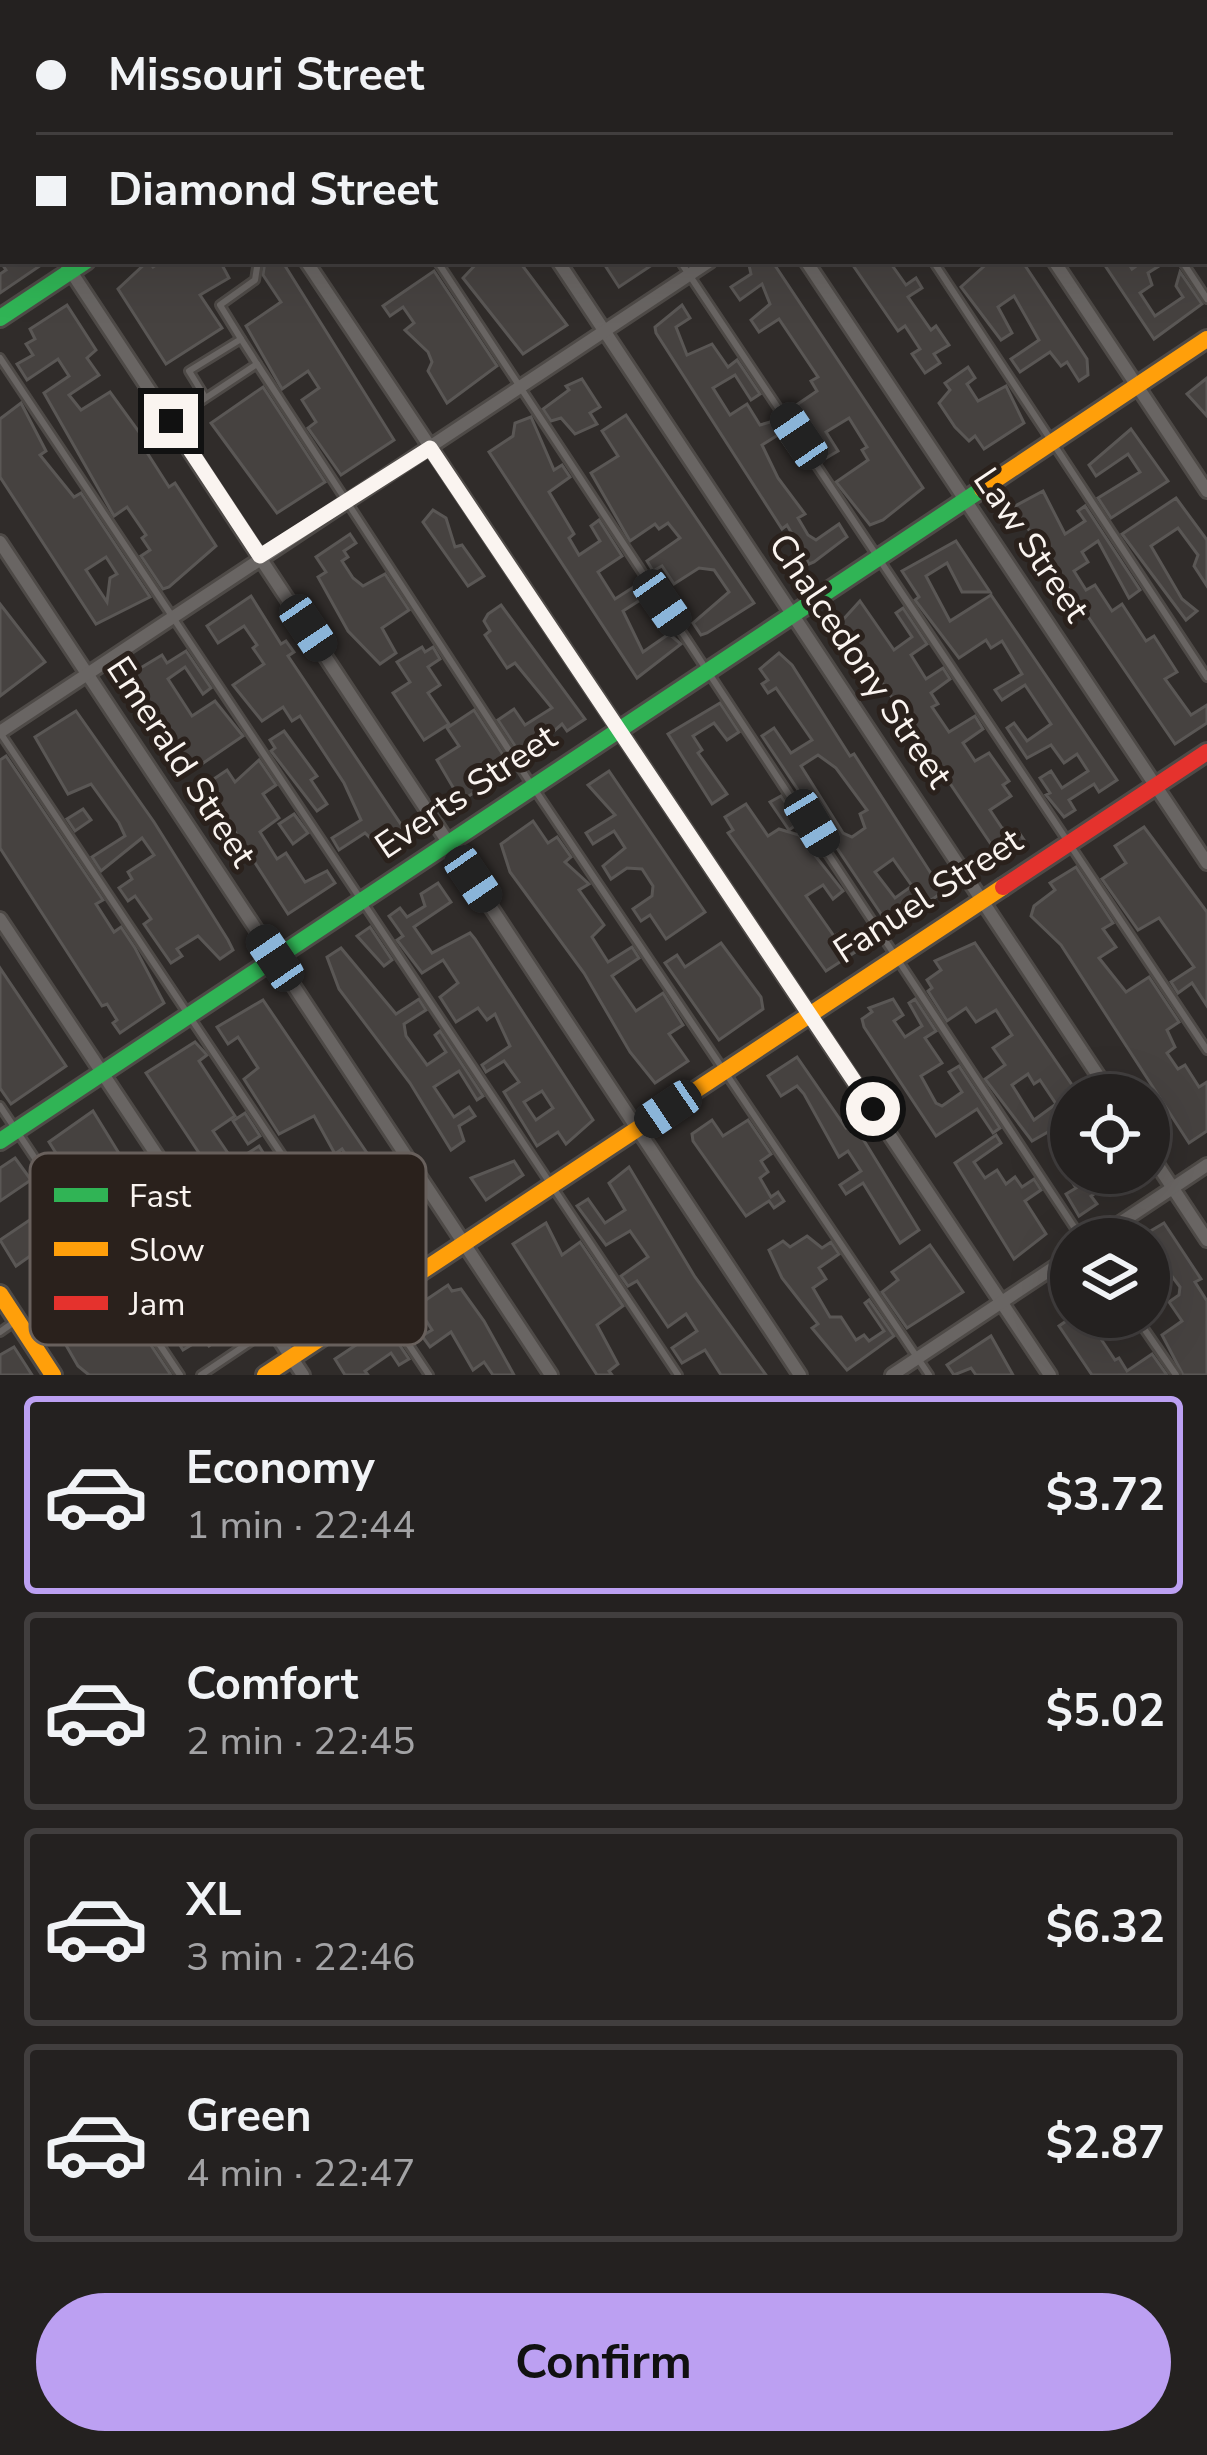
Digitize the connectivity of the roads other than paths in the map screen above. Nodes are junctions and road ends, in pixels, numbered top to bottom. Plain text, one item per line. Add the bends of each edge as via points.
1 (74, 264) edge
2 (258, 264) edge
3 (308, 264) edge
4 (438, 264) edge
5 (560, 264) edge
6 (682, 264) edge
7 (706, 264) edge
8 (808, 264) edge
9 (935, 264) edge
10 (1056, 264) edge
11 (1184, 264) edge
12 (689, 275) junction
13 (1207, 299) edge
14 (0, 318) edge
15 (605, 332) junction
16 (241, 339) junction
17 (1207, 339) edge
18 (0, 358) edge
19 (257, 364) junction
20 (522, 386) junction
21 (1137, 386) junction
22 (205, 397) junction
23 (171, 421) junction
24 (1051, 442) junction
25 (430, 448) junction
26 (1207, 491) edge
27 (966, 501) junction
28 (344, 503) junction
29 (0, 542) edge
30 (260, 556) junction
31 (878, 558) junction
32 (794, 614) junction
33 (172, 617) junction
34 (708, 671) junction
35 (87, 673) junction
36 (1207, 676) edge
37 (619, 730) junction
38 (0, 732) edge
39 (1207, 752) edge
40 (1156, 786) junction
41 (532, 787) junction
42 (450, 843) junction
43 (1068, 844) junction
44 (1207, 863) edge
45 (982, 898) junction
46 (364, 899) junction
47 (0, 919) edge
48 (275, 958) junction
49 (895, 958) junction
50 (809, 1014) junction
51 (188, 1017) junction
52 (1207, 1050) edge
53 (726, 1070) junction
54 (103, 1074) junction
55 (1097, 1074) edge
56 (0, 1108) edge
57 (639, 1129) junction
58 (8, 1136) edge
59 (155, 1153) edge
60 (279, 1153) edge
61 (404, 1153) edge
62 (1207, 1165) edge
63 (30, 1167) edge
64 (1170, 1184) edge
65 (426, 1186) edge
66 (550, 1187) junction
67 (1173, 1188) junction
68 (1068, 1218) edge
69 (1128, 1218) edge
70 (1207, 1240) edge
71 (464, 1243) junction
72 (426, 1267) edge
73 (1050, 1270) edge
74 (0, 1294) edge
75 (1002, 1302) junction
76 (17, 1320) junction
77 (0, 1332) edge
78 (1150, 1338) edge
79 (30, 1340) edge
80 (33, 1345) edge
81 (158, 1345) edge
82 (246, 1345) edge
83 (282, 1345) edge
84 (310, 1345) edge
85 (408, 1345) edge
86 (291, 1358) junction
87 (917, 1358) junction
88 (53, 1375) edge
89 (180, 1375) edge
90 (202, 1375) edge
91 (265, 1375) edge
92 (303, 1375) edge
93 (429, 1375) edge
94 (551, 1375) edge
95 (678, 1375) edge
96 (800, 1375) edge
97 (892, 1375) edge
98 (928, 1375) edge
99 (1050, 1375) edge
100 (1176, 1375) edge

1 - 14 street
1 - 23 street
2 - 16 lane via 255,280 220,305
3 - 25 street
4 - 20 lane
5 - 15 street, Chalcedony Street
6 - 12 lane
7 - 12 street
8 - 27 street, Law Street
9 - 24 lane
10 - 21 street
11 - 13 lane
12 - 15 street
12 - 31 lane
15 - 20 street
15 - 32 street, Chalcedony Street
16 - 19 lane
16 - 22 lane via 189,371
17 - 21 street, Everts Street
18 - 33 lane
19 - 22 lane
19 - 28 lane
20 - 25 street
20 - 34 lane
21 - 24 street, Everts Street
21 - 26 street
22 - 23 lane
23 - 30 street
24 - 27 street, Everts Street
24 - 36 lane
25 - 28 street
25 - 37 street
27 - 31 street, Everts Street
27 - 40 street, Law Street
28 - 30 street
28 - 41 lane
29 - 35 street, Emerald Street
30 - 33 street
30 - 42 street
31 - 32 street, Everts Street
31 - 43 lane
32 - 34 street, Everts Street
32 - 45 street, Chalcedony Street
33 - 35 street
33 - 46 lane
34 - 37 street, Everts Street
34 - 49 lane
35 - 38 street
35 - 48 street, Emerald Street
37 - 41 street, Everts Street
37 - 50 street
38 - 51 lane
39 - 40 street, Fanuel Street
40 - 43 street, Fanuel Street
40 - 44 street, Law Street
41 - 42 street, Everts Street
41 - 53 lane
42 - 46 street, Everts Street
42 - 57 street
43 - 45 street, Fanuel Street
43 - 52 lane
45 - 49 street, Fanuel Street
45 - 55 street, Chalcedony Street
46 - 48 street, Everts Street
46 - 66 lane
47 - 54 street
48 - 51 street, Everts Street
48 - 61 street, Emerald Street
49 - 50 street, Fanuel Street
49 - 68 lane
50 - 53 street, Fanuel Street
50 - 75 street
51 - 54 street, Everts Street
51 - 60 lane
53 - 57 street, Fanuel Street
53 - 87 lane
54 - 58 street, Everts Street
54 - 59 street
56 - 58 lane
57 - 66 street, Fanuel Street
57 - 96 street
58 - 63 lane
62 - 67 street
64 - 67 street
65 - 71 street, Emerald Street
66 - 71 street, Fanuel Street
66 - 95 lane
67 - 69 street
67 - 70 street
71 - 72 street, Fanuel Street
71 - 94 street, Emerald Street
73 - 75 street
74 - 76 street
75 - 87 street
75 - 99 street
76 - 77 lane
76 - 79 street
78 - 100 lane
80 - 88 street
81 - 89 lane
82 - 90 lane
83 - 86 street
84 - 86 street, Fanuel Street
85 - 93 lane
86 - 91 street, Fanuel Street
86 - 92 street
87 - 97 street
87 - 98 lane

